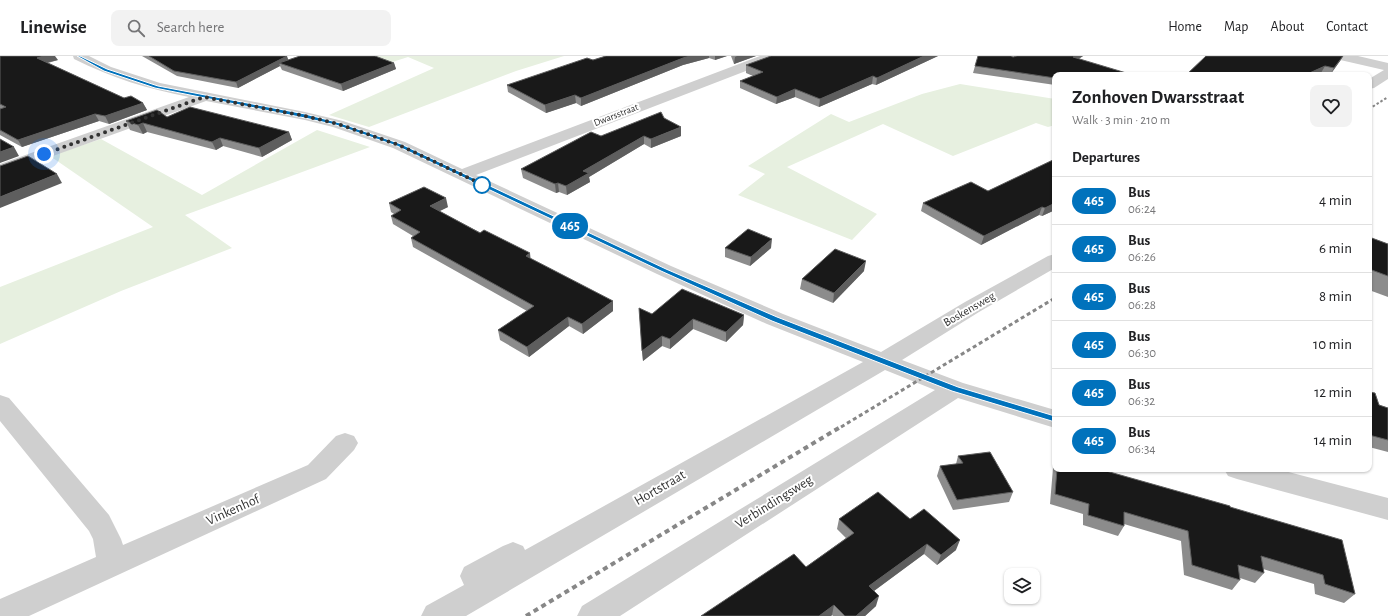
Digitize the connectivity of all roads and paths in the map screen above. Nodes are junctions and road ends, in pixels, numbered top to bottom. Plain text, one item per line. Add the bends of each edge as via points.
1 (79, 56) edge
2 (772, 56) edge
3 (1341, 56) edge
4 (1388, 67) edge
5 (1388, 73) edge
6 (1372, 82) edge
7 (204, 97) junction
8 (0, 170) edge
9 (461, 175) junction
10 (1052, 262) edge
11 (852, 349) junction
12 (883, 361) junction
13 (955, 389) junction
14 (2, 409) edge
15 (1052, 418) edge
16 (345, 443) dead end
17 (1248, 472) edge
18 (1388, 509) edge
19 (112, 564) junction
20 (475, 576) dead end
21 (0, 614) edge
22 (436, 616) edge
23 (593, 616) edge

1 - 7 street via 130,79
2 - 9 street, Dwarsstraat
3 - 4 street
5 - 6 street
7 - 8 street
7 - 9 street via 338,124 399,145
9 - 11 street via 664,270 775,319
10 - 12 street, Boskensweg
11 - 12 street
11 - 20 street via 843,370
12 - 13 street
12 - 22 street, Hortstraat
13 - 15 street
13 - 23 street, Verbindingsweg
14 - 19 street via 99,523 107,539
16 - 19 street, Vinkenhof via 317,472
17 - 18 street
19 - 21 street, Vinkenhof

